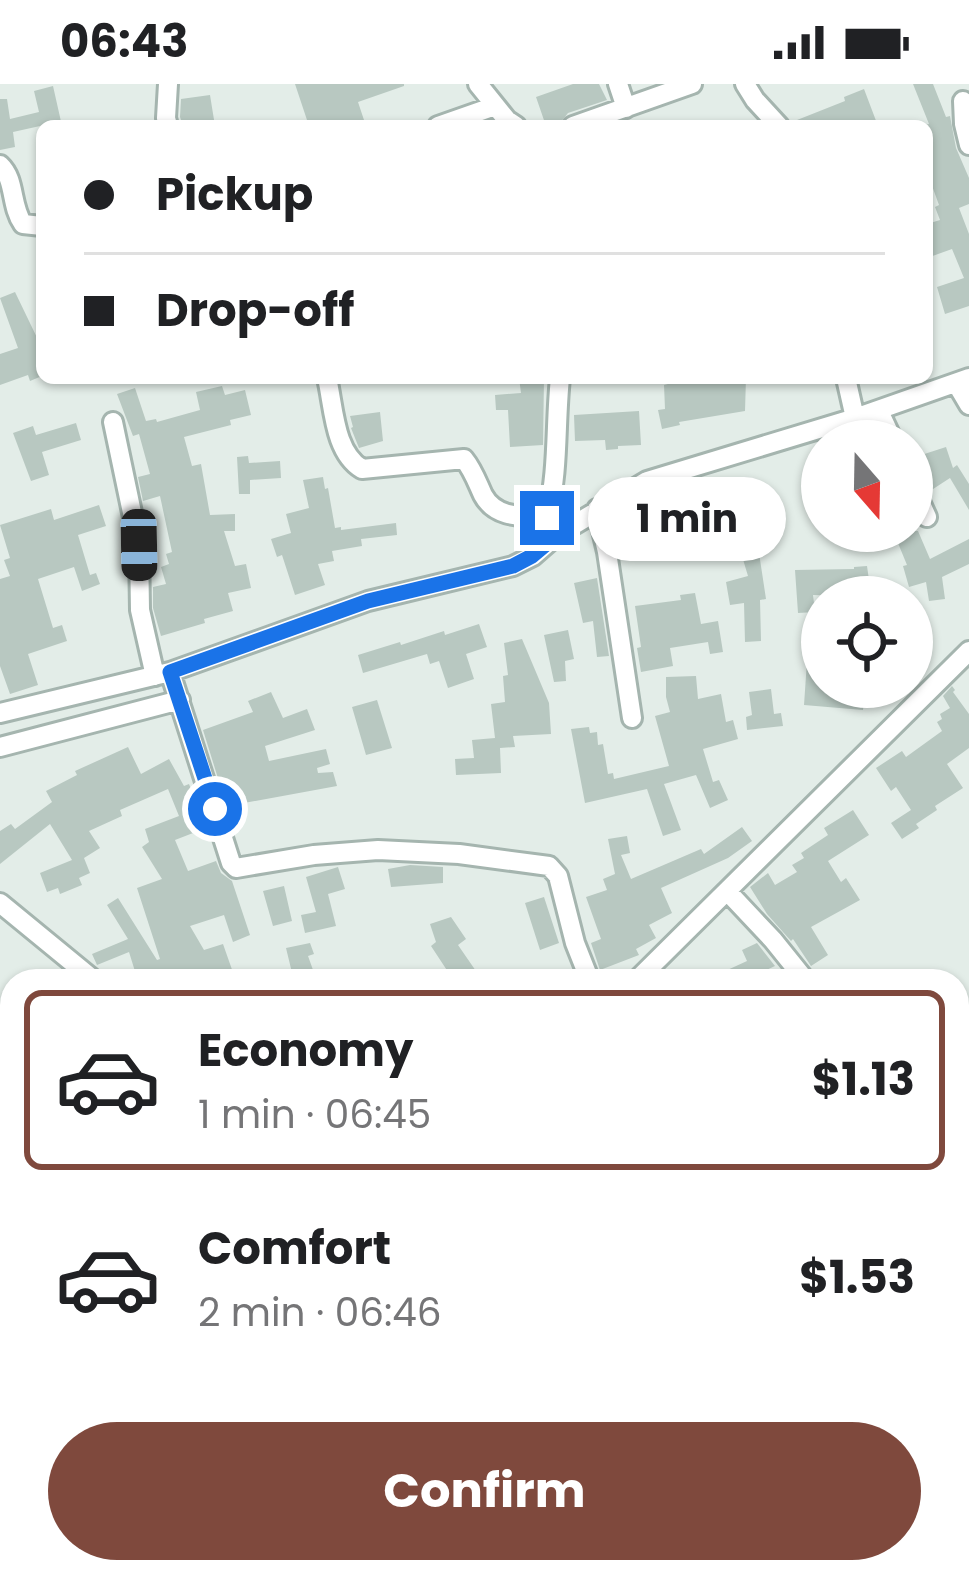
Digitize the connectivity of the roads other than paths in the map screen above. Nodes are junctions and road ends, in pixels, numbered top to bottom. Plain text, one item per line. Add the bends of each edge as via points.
1 (168, 84) edge
2 (478, 84) edge
3 (618, 84) edge
4 (692, 84) edge
5 (745, 84) edge
6 (963, 101) dead end
7 (495, 106) junction
8 (626, 108) junction
9 (167, 120) edge
10 (455, 120) edge
11 (510, 120) edge
12 (591, 120) edge
13 (773, 120) edge
14 (969, 145) edge
15 (0, 165) edge
16 (36, 225) edge
17 (963, 381) edge
18 (328, 384) edge
19 (559, 384) edge
20 (847, 384) edge
21 (969, 406) edge
22 (879, 411) junction
23 (855, 418) junction
24 (883, 420) edge
25 (113, 422) dead end
26 (597, 509) junction
27 (552, 526) junction
28 (969, 650) edge
29 (162, 674) junction
30 (180, 700) junction
31 (0, 713) edge
32 (632, 718) dead end
33 (0, 746) edge
34 (727, 891) junction
35 (0, 903) edge
36 (80, 969) edge
37 (585, 969) edge
38 (648, 969) edge
39 (796, 969) edge

1 - 9 street
2 - 7 street
3 - 8 street
4 - 8 street
5 - 13 street
6 - 14 street
7 - 10 street
7 - 11 street
8 - 12 street
15 - 16 street via 22,224
17 - 21 street
17 - 22 street
18 - 27 street via 350,462 362,469 464,459 500,512
19 - 27 street
20 - 23 street
22 - 23 street
22 - 24 street
23 - 26 street via 673,471
25 - 29 street via 139,545 140,610
26 - 27 street
26 - 32 street
27 - 29 street via 532,556 513,566 368,601
28 - 34 street
29 - 30 street
29 - 31 street
30 - 33 street
30 - 37 street via 236,868 378,850 549,866
34 - 38 street
34 - 39 street
35 - 36 street

